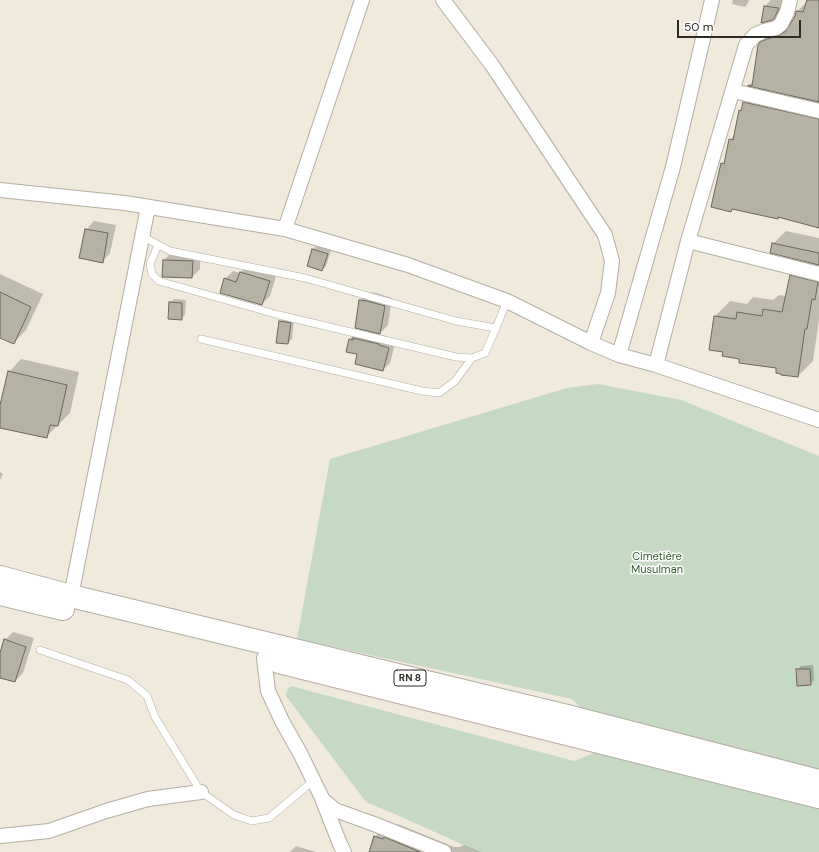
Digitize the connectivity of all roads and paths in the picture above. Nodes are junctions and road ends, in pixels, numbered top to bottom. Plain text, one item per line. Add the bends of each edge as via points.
1 (362, 0) edge
2 (443, 0) edge
3 (712, 0) edge
4 (790, 0) edge
5 (733, 91) junction
6 (819, 111) edge
7 (0, 190) edge
8 (148, 207) junction
9 (285, 229) junction
10 (142, 236) junction
11 (688, 241) junction
12 (158, 245) junction
13 (819, 274) edge
14 (506, 301) junction
15 (496, 328) junction
16 (202, 340) dead end
17 (592, 343) junction
18 (619, 355) junction
19 (472, 358) junction
20 (656, 365) junction
21 (819, 420) edge
22 (0, 577) edge
23 (0, 594) edge
24 (71, 596) junction
25 (40, 650) dead end
26 (264, 658) junction
27 (312, 780) junction
28 (819, 781) edge
29 (201, 792) junction
30 (819, 797) edge
31 (323, 800) junction
32 (0, 836) edge
33 (344, 852) edge
34 (444, 852) edge

1 - 9 street
2 - 17 street via 492,65 605,235 612,261 608,293
3 - 18 street via 673,167
4 - 5 street via 781,24 755,35 746,45
5 - 6 street
5 - 11 street
7 - 8 street
8 - 9 street
8 - 10 street
9 - 14 street via 408,265
10 - 12 lane
10 - 24 street
11 - 13 street
11 - 20 street
12 - 15 lane via 170,251 305,278 456,321
12 - 19 lane via 150,264 152,274 159,281 279,316 456,357
14 - 15 lane
14 - 17 street
15 - 19 lane via 485,353
16 - 19 lane via 438,393 455,381
17 - 18 street
18 - 20 street
20 - 21 street
22 - 24 highway, RN 8
23 - 26 highway, RN 8
24 - 28 highway, RN 8 via 567,716
25 - 29 lane via 128,680 147,696 155,717
26 - 27 street via 268,691
26 - 30 highway, RN 8
27 - 29 lane via 269,818 252,821 234,815
27 - 31 street
29 - 32 street via 148,799 49,831
31 - 33 street
31 - 34 street via 335,810

